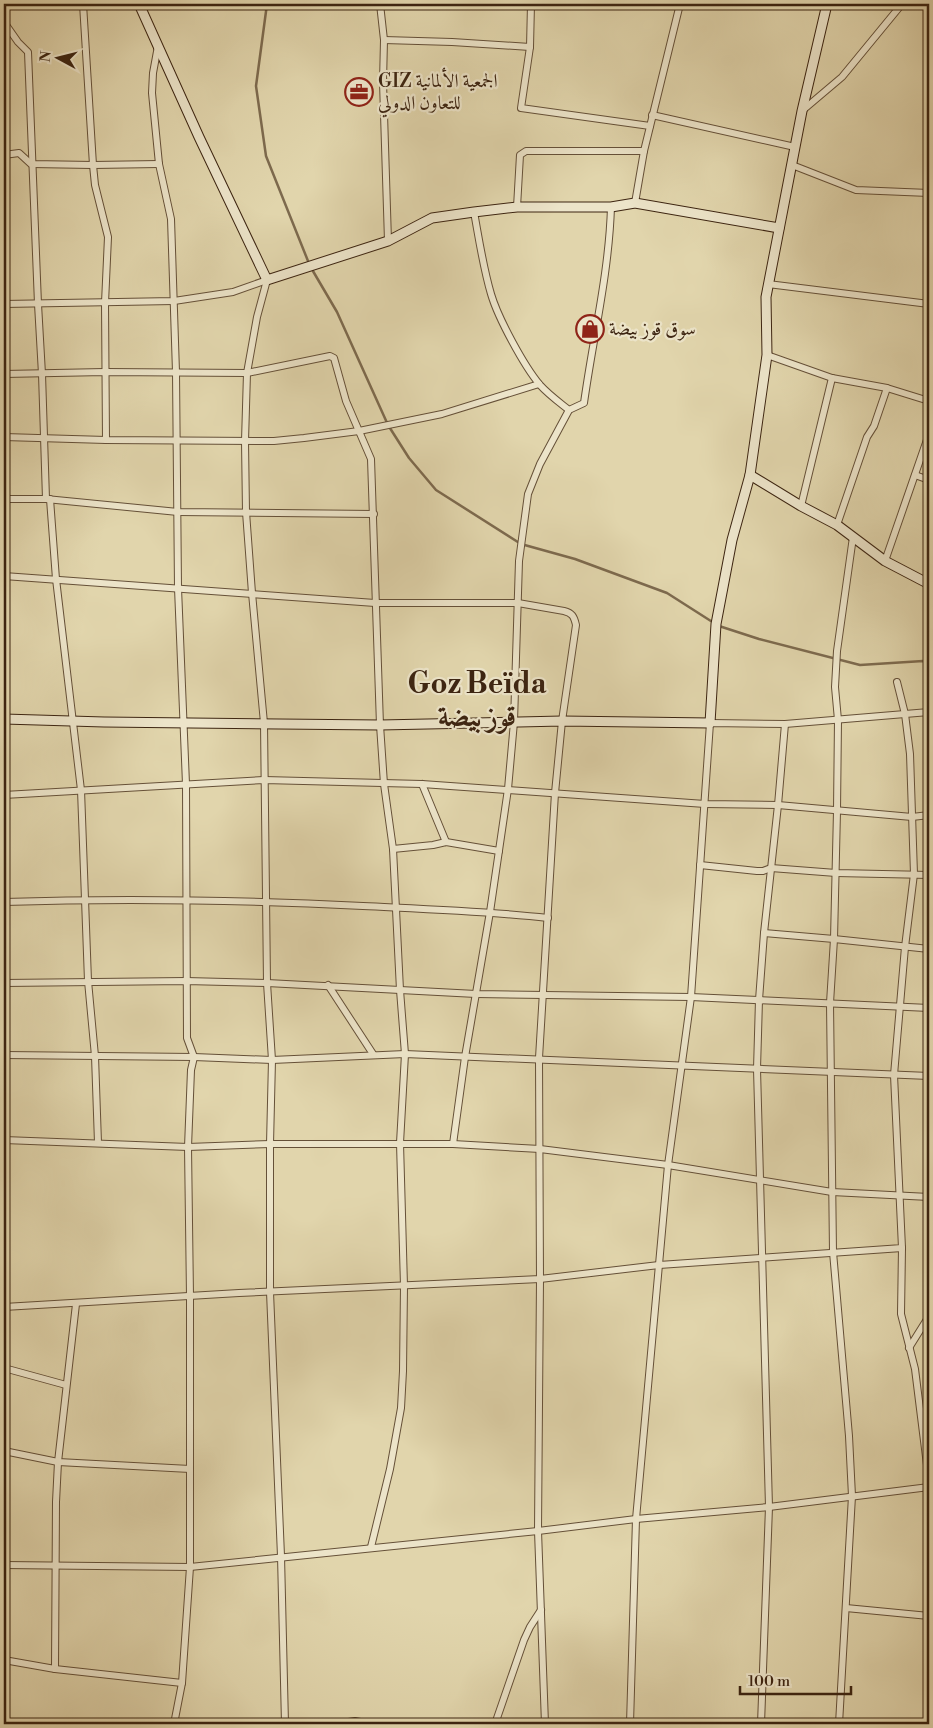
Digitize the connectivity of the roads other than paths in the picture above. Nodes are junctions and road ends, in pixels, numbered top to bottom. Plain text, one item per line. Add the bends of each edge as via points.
1 (83, 4) edge
2 (139, 4) edge
3 (380, 4) edge
4 (531, 4) edge
5 (680, 4) edge
6 (826, 4) edge
7 (902, 4) edge
8 (4, 22) edge
9 (384, 40) junction
10 (158, 46) junction
11 (530, 47) junction
12 (802, 111) junction
13 (652, 115) junction
14 (650, 126) junction
15 (795, 147) junction
16 (644, 151) junction
17 (4, 155) edge
18 (31, 164) junction
19 (159, 164) junction
20 (93, 165) junction
21 (792, 165) junction
22 (929, 193) edge
23 (635, 203) junction
24 (611, 206) junction
25 (517, 207) junction
26 (474, 212) junction
27 (779, 228) junction
28 (388, 241) junction
29 (268, 280) junction
30 (768, 284) junction
31 (174, 301) junction
32 (105, 303) junction
33 (4, 304) edge
34 (38, 304) junction
35 (929, 304) edge
36 (767, 354) junction
37 (105, 372) junction
38 (176, 372) junction
39 (247, 373) junction
40 (4, 374) edge
41 (42, 374) junction
42 (832, 378) junction
43 (539, 384) junction
44 (886, 388) junction
45 (929, 401) edge
46 (569, 410) junction
47 (359, 431) junction
48 (929, 434) edge
49 (4, 437) edge
50 (43, 438) junction
51 (106, 440) junction
52 (178, 440) junction
53 (245, 441) junction
54 (750, 475) junction
55 (915, 476) junction
56 (929, 480) edge
57 (4, 499) edge
58 (48, 499) junction
59 (801, 506) junction
60 (178, 512) junction
61 (246, 512) junction
62 (374, 514) junction
63 (837, 525) junction
64 (853, 537) junction
65 (885, 560) junction
66 (4, 576) edge
67 (56, 579) junction
68 (929, 584) edge
69 (178, 588) junction
70 (252, 593) junction
71 (375, 603) junction
72 (518, 603) junction
73 (897, 682) dead end
74 (929, 712) edge
75 (905, 714) junction
76 (4, 719) edge
77 (72, 720) junction
78 (838, 720) junction
79 (562, 721) junction
80 (514, 722) junction
81 (264, 723) junction
82 (710, 723) junction
83 (184, 724) junction
84 (785, 724) junction
85 (380, 725) junction
86 (264, 780) junction
87 (186, 784) junction
88 (384, 784) junction
89 (422, 784) junction
90 (508, 789) junction
91 (81, 790) junction
92 (555, 793) junction
93 (4, 795) edge
94 (705, 804) junction
95 (778, 805) junction
96 (837, 811) junction
97 (929, 815) edge
98 (912, 817) junction
99 (446, 842) junction
100 (392, 849) junction
101 (499, 851) junction
102 (700, 865) junction
103 (771, 868) junction
104 (836, 873) junction
105 (914, 874) junction
106 (929, 875) edge
107 (86, 899) junction
108 (187, 899) junction
109 (266, 901) junction
110 (4, 902) edge
111 (395, 907) junction
112 (490, 912) junction
113 (548, 918) junction
114 (764, 934) junction
115 (834, 939) junction
116 (904, 947) junction
117 (929, 949) edge
118 (88, 981) junction
119 (186, 981) junction
120 (4, 983) edge
121 (267, 983) junction
122 (328, 986) junction
123 (400, 990) junction
124 (476, 994) junction
125 (542, 995) junction
126 (691, 997) junction
127 (759, 1000) junction
128 (830, 1003) junction
129 (899, 1008) junction
130 (929, 1008) edge
131 (373, 1054) junction
132 (405, 1054) junction
133 (4, 1055) edge
134 (95, 1056) junction
135 (194, 1057) junction
136 (465, 1057) junction
137 (539, 1058) junction
138 (272, 1060) junction
139 (683, 1066) junction
140 (757, 1069) junction
141 (831, 1072) junction
142 (894, 1075) junction
143 (929, 1076) edge
144 (4, 1140) edge
145 (98, 1143) junction
146 (400, 1143) junction
147 (270, 1144) junction
148 (453, 1144) junction
149 (188, 1146) junction
150 (540, 1149) junction
151 (668, 1165) junction
152 (760, 1180) junction
153 (832, 1192) junction
154 (899, 1196) junction
155 (929, 1197) edge
156 (902, 1248) junction
157 (832, 1252) junction
158 (762, 1258) junction
159 (660, 1265) junction
160 (540, 1279) junction
161 (404, 1286) junction
162 (270, 1292) junction
163 (190, 1296) junction
164 (76, 1304) junction
165 (4, 1307) edge
166 (929, 1316) edge
167 (909, 1348) junction
168 (4, 1368) edge
169 (66, 1385) junction
170 (4, 1451) edge
171 (58, 1462) junction
172 (190, 1469) junction
173 (929, 1481) edge
174 (929, 1487) edge
175 (852, 1496) junction
176 (769, 1507) junction
177 (636, 1519) junction
178 (538, 1531) junction
179 (371, 1547) junction
180 (281, 1556) junction
181 (4, 1565) edge
182 (56, 1566) junction
183 (190, 1567) junction
184 (846, 1608) junction
185 (541, 1610) junction
186 (929, 1616) edge
187 (4, 1660) edge
188 (55, 1669) junction
189 (182, 1683) junction
190 (174, 1724) edge
191 (285, 1724) edge
192 (335, 1724) edge
193 (371, 1724) edge
194 (495, 1724) edge
195 (545, 1724) edge
196 (630, 1724) edge
197 (761, 1724) edge
198 (839, 1724) edge

1 - 20 street
2 - 10 main road
3 - 9 street
4 - 11 street
5 - 13 street
6 - 12 main road
7 - 12 street via 842,77
8 - 18 street via 28,52
9 - 11 street
9 - 28 street
10 - 19 street via 152,93
10 - 29 main road
11 - 14 street via 521,108
12 - 15 main road
13 - 14 street
13 - 15 street
14 - 16 street
15 - 21 main road
16 - 23 street
16 - 25 street via 523,152 520,155
17 - 18 street via 19,153
18 - 20 street
18 - 34 street
19 - 20 street
19 - 31 street via 171,219
20 - 32 street via 108,238
21 - 22 street via 856,190
21 - 27 main road
23 - 24 main road
23 - 27 main road
24 - 25 main road
24 - 46 street via 584,404
25 - 26 main road
26 - 28 main road via 432,218
26 - 43 street via 491,295 514,345
27 - 30 main road
28 - 29 main road
29 - 31 street via 233,292
29 - 39 street via 257,317
30 - 35 street
30 - 36 main road
31 - 32 street
31 - 38 street
32 - 34 street
32 - 37 street
33 - 34 street
34 - 41 street
36 - 42 street
36 - 54 main road
37 - 38 street
37 - 41 street
37 - 51 street
38 - 39 street
38 - 52 street
39 - 47 street via 327,356 334,358 346,401
39 - 53 street
40 - 41 street
41 - 50 street
42 - 44 street
42 - 59 street
43 - 46 street
43 - 47 street via 442,414
44 - 45 street
44 - 63 street
46 - 72 street via 528,494 519,561
47 - 53 street
47 - 62 street via 371,458
48 - 55 street
49 - 50 street
50 - 51 street
50 - 58 street
51 - 52 street
52 - 53 street
52 - 60 street
53 - 61 street
54 - 59 main road
54 - 82 main road via 732,540 716,624
55 - 56 street
55 - 65 street
57 - 58 street
58 - 60 street
58 - 67 street
59 - 63 main road
60 - 61 street
60 - 69 street
61 - 62 street
61 - 70 street
62 - 71 street
63 - 64 main road
64 - 65 main road
64 - 78 street via 837,651 835,687
65 - 68 main road
66 - 67 street
67 - 69 street
67 - 77 street
69 - 70 street
69 - 83 street
70 - 71 street
70 - 81 street
71 - 72 street
71 - 85 street
72 - 79 street via 564,611 574,618 576,625
72 - 80 street
73 - 75 street
74 - 75 street
75 - 78 street
75 - 98 street
76 - 77 main road
77 - 83 main road
77 - 91 street
78 - 84 street
78 - 96 street
79 - 80 main road
79 - 82 main road
79 - 92 street
80 - 85 main road
80 - 90 street
81 - 83 main road
81 - 85 main road
81 - 86 street
82 - 84 street
82 - 94 street
83 - 87 street
84 - 95 street
85 - 88 street
86 - 87 street
86 - 88 street
86 - 109 street
87 - 91 street
87 - 108 street
88 - 89 street
88 - 100 street
89 - 90 street
89 - 99 street
90 - 92 street
90 - 101 street
91 - 93 street
91 - 107 street
92 - 94 street
92 - 113 street
94 - 95 street
94 - 102 street
95 - 96 street
95 - 103 street
96 - 98 street
96 - 104 street
97 - 98 street
98 - 105 street
99 - 100 street
99 - 101 street
100 - 111 street
101 - 112 street
102 - 103 street via 757,871
102 - 126 street
103 - 104 street
103 - 114 street
104 - 105 street
104 - 115 street
105 - 106 street
105 - 116 street
107 - 108 street
107 - 110 street
107 - 118 street
108 - 109 street
108 - 119 street
109 - 111 street
109 - 121 street
111 - 112 street
111 - 123 street
112 - 113 street
112 - 124 street
113 - 125 street
114 - 115 street
114 - 127 street
115 - 116 street
115 - 128 street
116 - 117 street
116 - 129 street
118 - 119 street
118 - 120 street
118 - 134 street
119 - 121 street
119 - 135 street via 187,1038
121 - 122 street
121 - 138 street
122 - 123 street
122 - 131 street
123 - 124 street
123 - 132 street
124 - 125 street
124 - 136 street
125 - 126 street
125 - 137 street
126 - 127 street
126 - 139 street
127 - 128 street
127 - 140 street
128 - 129 street
128 - 141 street
129 - 130 street
129 - 142 street
131 - 132 street
131 - 138 street
132 - 136 street
132 - 146 street
133 - 134 street
134 - 135 street
134 - 145 street
135 - 138 street
135 - 149 street
136 - 137 street
136 - 148 street
137 - 139 street
137 - 150 street
138 - 147 street
139 - 140 street
139 - 151 street
140 - 141 street
140 - 152 street
141 - 142 street
141 - 153 street
142 - 143 street
142 - 154 street
144 - 145 street
145 - 149 street
146 - 147 street
146 - 148 street
146 - 161 street
147 - 149 street
147 - 162 street
148 - 150 street
149 - 163 street
150 - 151 street
150 - 160 street
151 - 152 street
151 - 159 street
152 - 153 street
152 - 158 street
153 - 154 street
153 - 157 street
154 - 155 street
154 - 156 street
156 - 157 street
156 - 167 street via 901,1314
157 - 158 street
157 - 175 street
158 - 159 street
158 - 176 street
159 - 160 street
159 - 177 street
160 - 161 street
160 - 178 street
161 - 162 street
161 - 179 street via 401,1408
162 - 163 street
162 - 180 street
163 - 164 street
163 - 172 street
164 - 165 street
164 - 169 street
166 - 167 street
167 - 173 street via 917,1384
168 - 169 street
169 - 171 street
170 - 171 street
171 - 172 street
171 - 182 street
172 - 183 street
174 - 175 street
175 - 176 street
175 - 184 street
176 - 177 street
176 - 197 street
177 - 178 street
177 - 196 street
178 - 179 street
178 - 185 street
179 - 180 street
180 - 183 street
180 - 191 street
181 - 182 street
182 - 183 street
182 - 188 street
183 - 189 street
184 - 186 street
184 - 198 street
185 - 194 street via 524,1640
185 - 195 street
187 - 188 street
188 - 189 street
189 - 190 street
192 - 193 street via 355,1721

